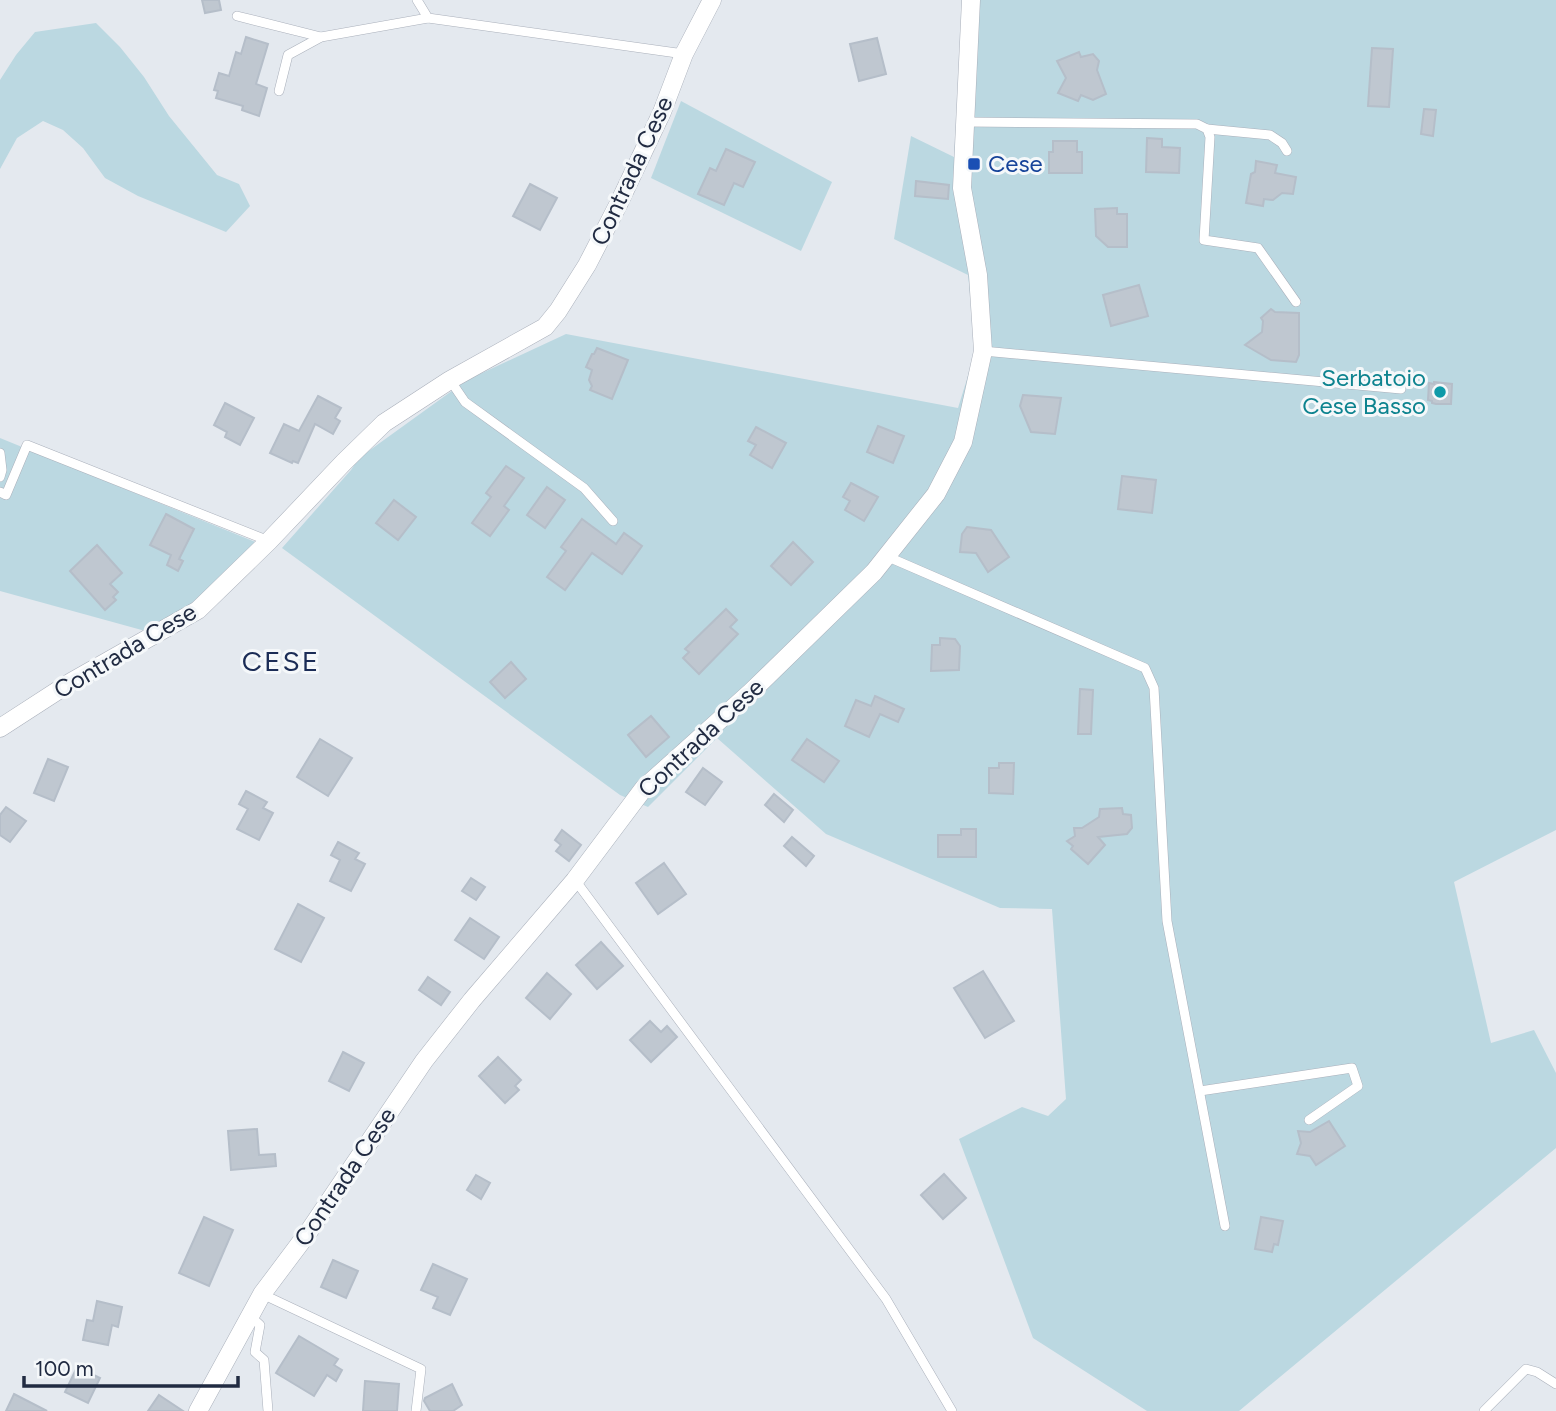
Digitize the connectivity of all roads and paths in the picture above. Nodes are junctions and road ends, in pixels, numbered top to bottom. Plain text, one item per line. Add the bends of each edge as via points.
1 (417, 0) edge
2 (712, 0) edge
3 (971, 0) edge
4 (237, 16) dead end
5 (428, 18) junction
6 (321, 37) junction
7 (684, 54) junction
8 (279, 91) dead end
9 (966, 122) junction
10 (1208, 130) junction
11 (1287, 151) dead end
12 (1296, 302) dead end
13 (983, 351) junction
14 (450, 380) junction
15 (1401, 389) dead end
16 (0, 453) edge
17 (0, 477) edge
18 (0, 492) edge
19 (613, 521) dead end
20 (270, 541) junction
21 (886, 556) junction
22 (0, 728) edge
23 (575, 880) junction
24 (1200, 1091) junction
25 (1308, 1119) dead end
26 (1225, 1226) dead end
27 (262, 1294) junction
28 (250, 1316) junction
29 (1556, 1384) edge
30 (198, 1411) edge
31 (268, 1411) edge
32 (416, 1411) edge
33 (952, 1411) edge
34 (1484, 1411) edge

1 - 5 lane
2 - 7 street, Contrada Cese
3 - 9 street, Contrada Cese
4 - 6 lane
5 - 6 lane
5 - 7 lane
6 - 8 lane via 288,55
7 - 14 street, Contrada Cese via 618,205 558,311 545,327
9 - 10 lane via 1198,124
9 - 13 street, Contrada Cese via 962,188 978,275
10 - 11 lane via 1270,135
10 - 12 lane via 1204,240 1258,248
13 - 15 lane
13 - 21 street, Contrada Cese via 963,442 936,494
14 - 19 lane via 465,402 584,488
14 - 20 street, Contrada Cese via 384,422
16 - 17 lane
18 - 20 lane via 6,495 27,445
20 - 22 street, Contrada Cese via 198,610
21 - 23 street, Contrada Cese via 805,641 644,788
21 - 24 lane via 1145,668 1154,688 1167,921
23 - 27 street, Contrada Cese via 424,1061
23 - 33 lane via 886,1299
24 - 25 lane via 1352,1068 1358,1086
24 - 26 lane
27 - 28 street, Contrada Cese
27 - 32 lane via 421,1370
28 - 30 street, Contrada Cese
28 - 31 lane via 260,1325 256,1352 264,1360
29 - 34 lane via 1526,1369

